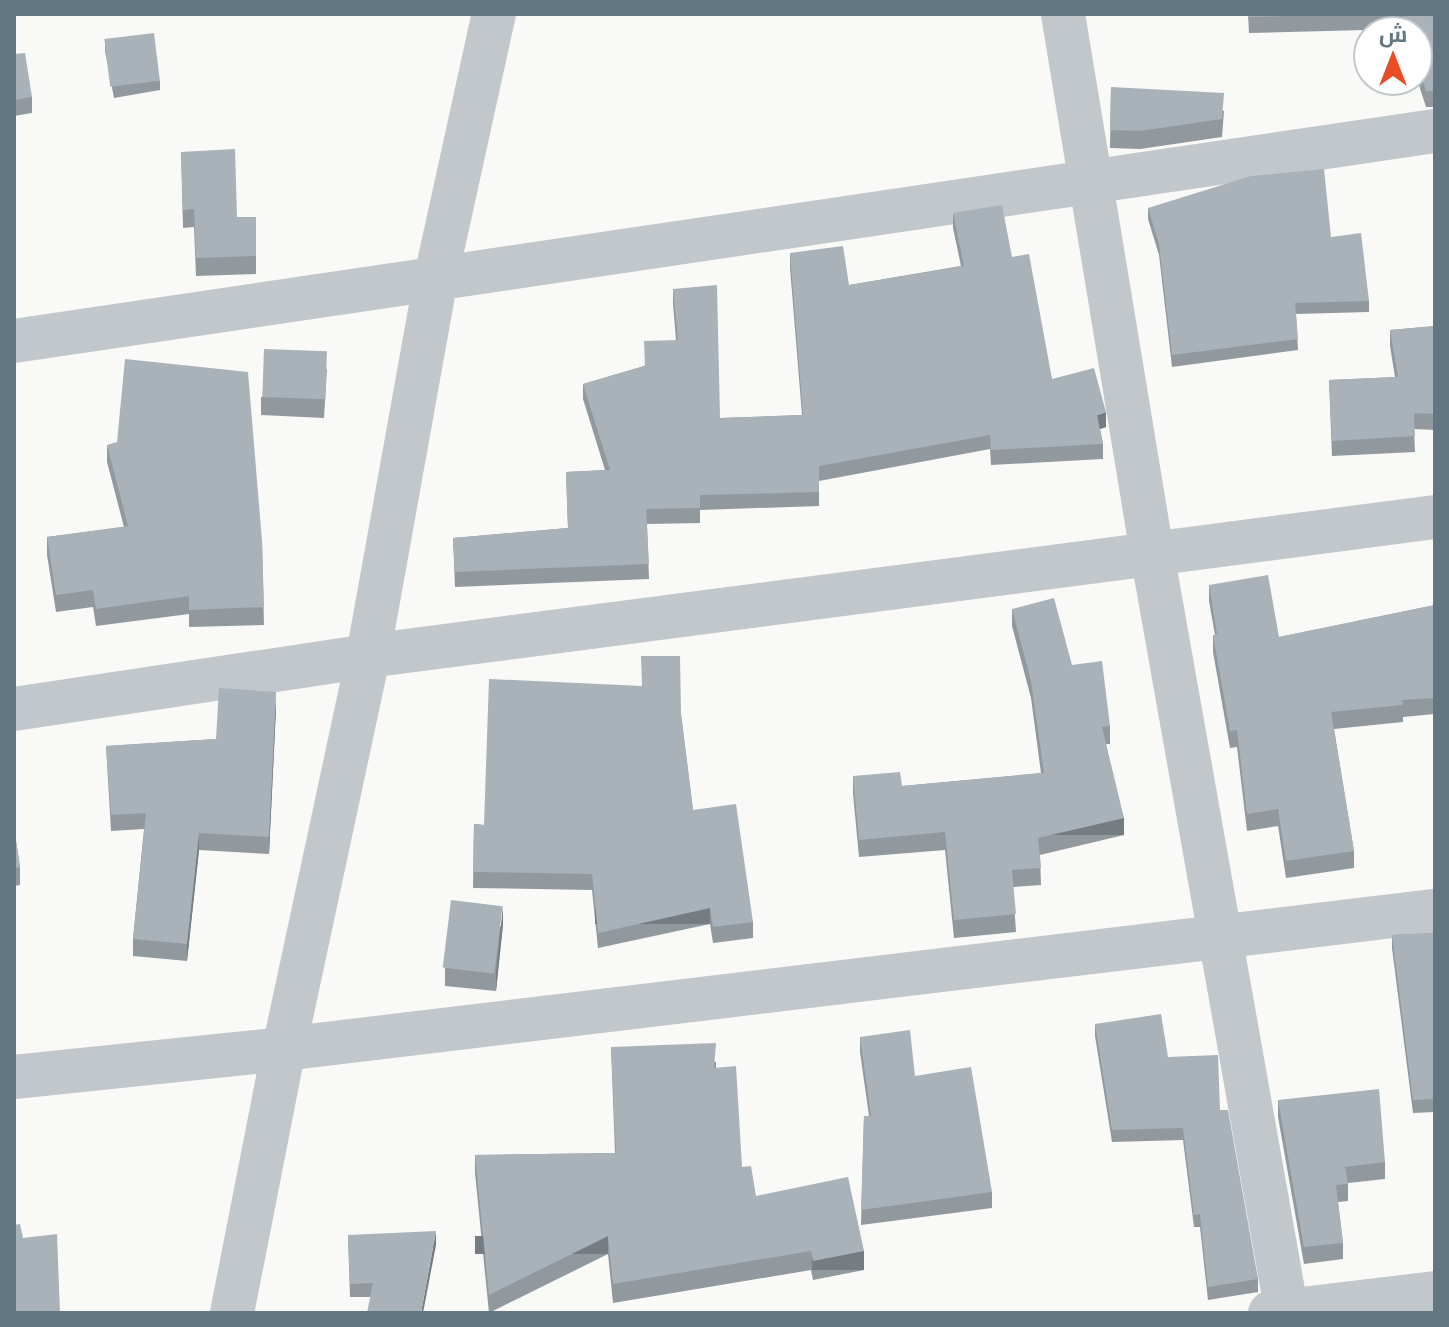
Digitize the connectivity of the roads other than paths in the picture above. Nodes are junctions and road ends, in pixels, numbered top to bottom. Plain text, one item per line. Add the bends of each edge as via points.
1 (494, 14) edge
2 (1063, 14) edge
3 (1435, 131) edge
4 (1089, 181) junction
5 (436, 277) junction
6 (14, 341) edge
7 (1435, 517) edge
8 (1152, 553) junction
9 (368, 656) junction
10 (14, 709) edge
11 (1435, 911) edge
12 (1220, 938) junction
13 (284, 1049) junction
14 (14, 1077) edge
15 (1435, 1293) edge
16 (1281, 1312) edge
17 (232, 1313) edge

1 - 5 street
2 - 4 street
3 - 4 street
4 - 5 street
4 - 8 street
5 - 6 street
5 - 9 street
7 - 8 street
8 - 9 street
8 - 12 street
9 - 10 street
9 - 13 street
11 - 12 street
12 - 13 street
12 - 16 street
13 - 14 street
13 - 17 street
15 - 16 street

